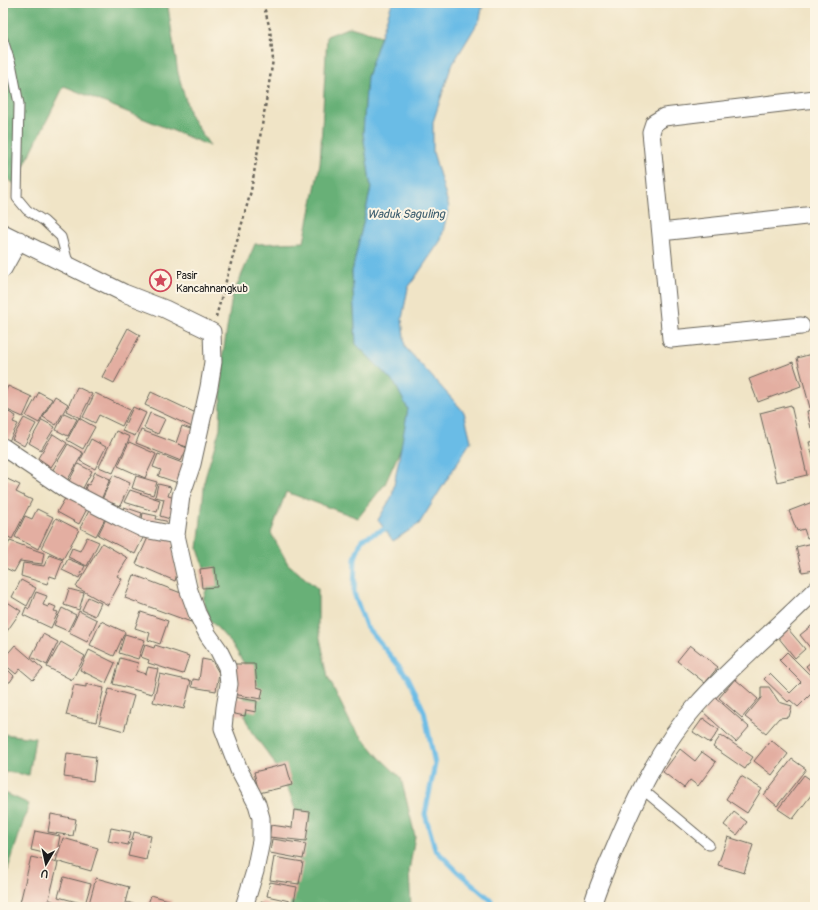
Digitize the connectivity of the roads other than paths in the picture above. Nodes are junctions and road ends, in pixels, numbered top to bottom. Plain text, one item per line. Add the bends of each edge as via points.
1 (3, 40) edge
2 (815, 99) edge
3 (815, 215) edge
4 (661, 232) junction
5 (3, 233) edge
6 (19, 240) junction
7 (69, 266) junction
8 (3, 269) edge
9 (801, 326) dead end
10 (3, 447) edge
11 (176, 535) junction
12 (815, 590) edge
13 (642, 789) junction
14 (709, 845) dead end
15 (244, 907) edge
16 (592, 907) edge

1 - 7 lane via 19,104 18,198 27,210 61,237
2 - 4 street via 664,117 654,123 651,132
3 - 4 street
4 - 9 street via 671,339
5 - 6 street
6 - 7 street
6 - 8 street
7 - 11 street via 212,332 213,362 209,388 192,464 181,496
10 - 11 street via 68,490 113,514 144,528
11 - 15 street via 188,588 197,613 227,667 229,684 224,728 239,770 257,804 261,818 255,871
12 - 13 street via 695,707 674,732
13 - 14 lane
13 - 16 street via 606,868

